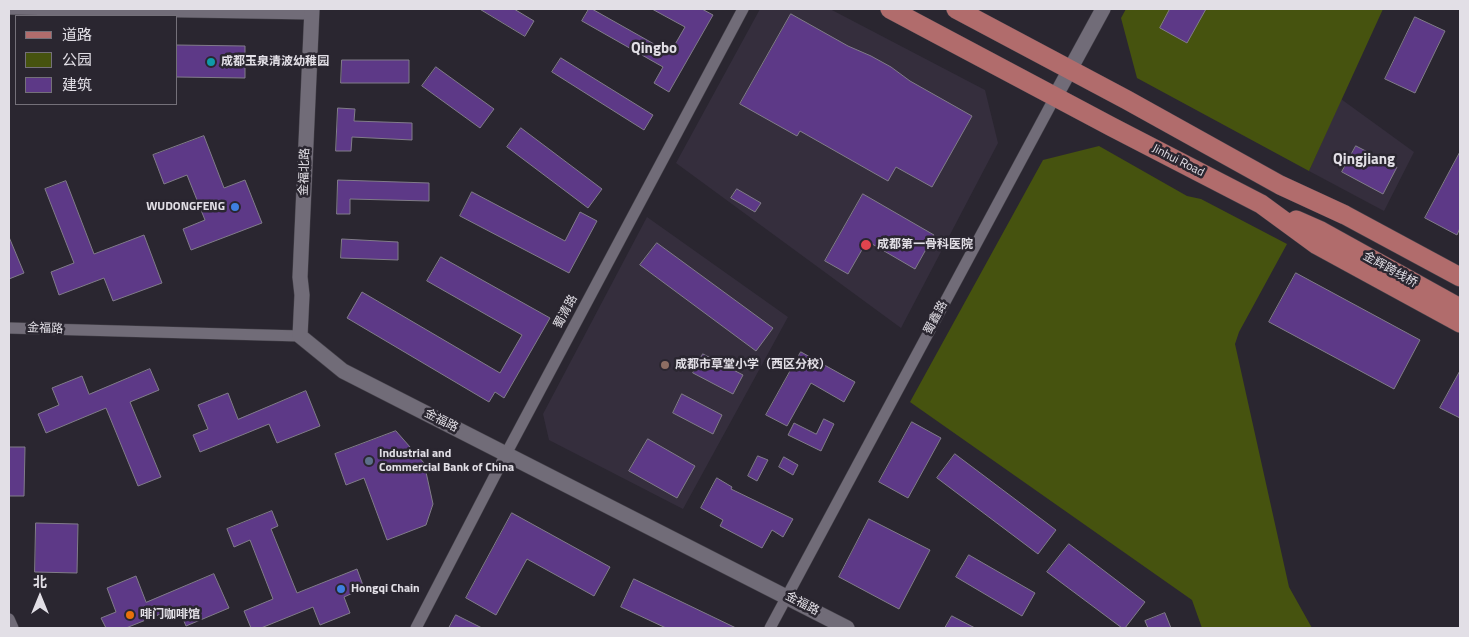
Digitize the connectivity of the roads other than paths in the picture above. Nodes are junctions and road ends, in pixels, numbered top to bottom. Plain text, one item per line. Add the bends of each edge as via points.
1 (9, 9) edge
2 (743, 9) edge
3 (956, 9) edge
4 (1103, 9) edge
5 (312, 11) edge
6 (901, 11) edge
7 (1070, 69) junction
8 (1055, 97) junction
9 (1280, 185) junction
10 (1261, 204) junction
11 (1329, 229) junction
12 (1460, 277) edge
13 (1460, 294) edge
14 (1460, 308) edge
15 (1460, 323) edge
16 (9, 328) edge
17 (300, 336) junction
18 (506, 454) junction
19 (787, 596) junction
20 (9, 619) edge
21 (13, 628) edge
22 (416, 628) edge
23 (770, 628) edge
24 (847, 628) edge

1 - 5 street
2 - 18 street, 蜀清路
3 - 7 main road
4 - 7 street, 蜀鑫路
5 - 17 street, 金福北路
6 - 8 main road, Jinhui Road
7 - 8 street, 蜀鑫路
7 - 9 main road
8 - 10 main road, Jinhui Road
8 - 19 street, 蜀鑫路
9 - 11 main road
9 - 12 main road via 1345,215
10 - 11 main road
10 - 15 main road, Jinhui Road via 1317,245
11 - 13 main road, 金辉跨线桥
11 - 14 main road, 金辉跨线桥
16 - 17 street, 金福路
17 - 18 street, 金福路 via 343,371
18 - 19 street, 金福路
18 - 22 street, 蜀清路
19 - 23 street, 蜀鑫路
19 - 24 street, 金福路
20 - 21 street

